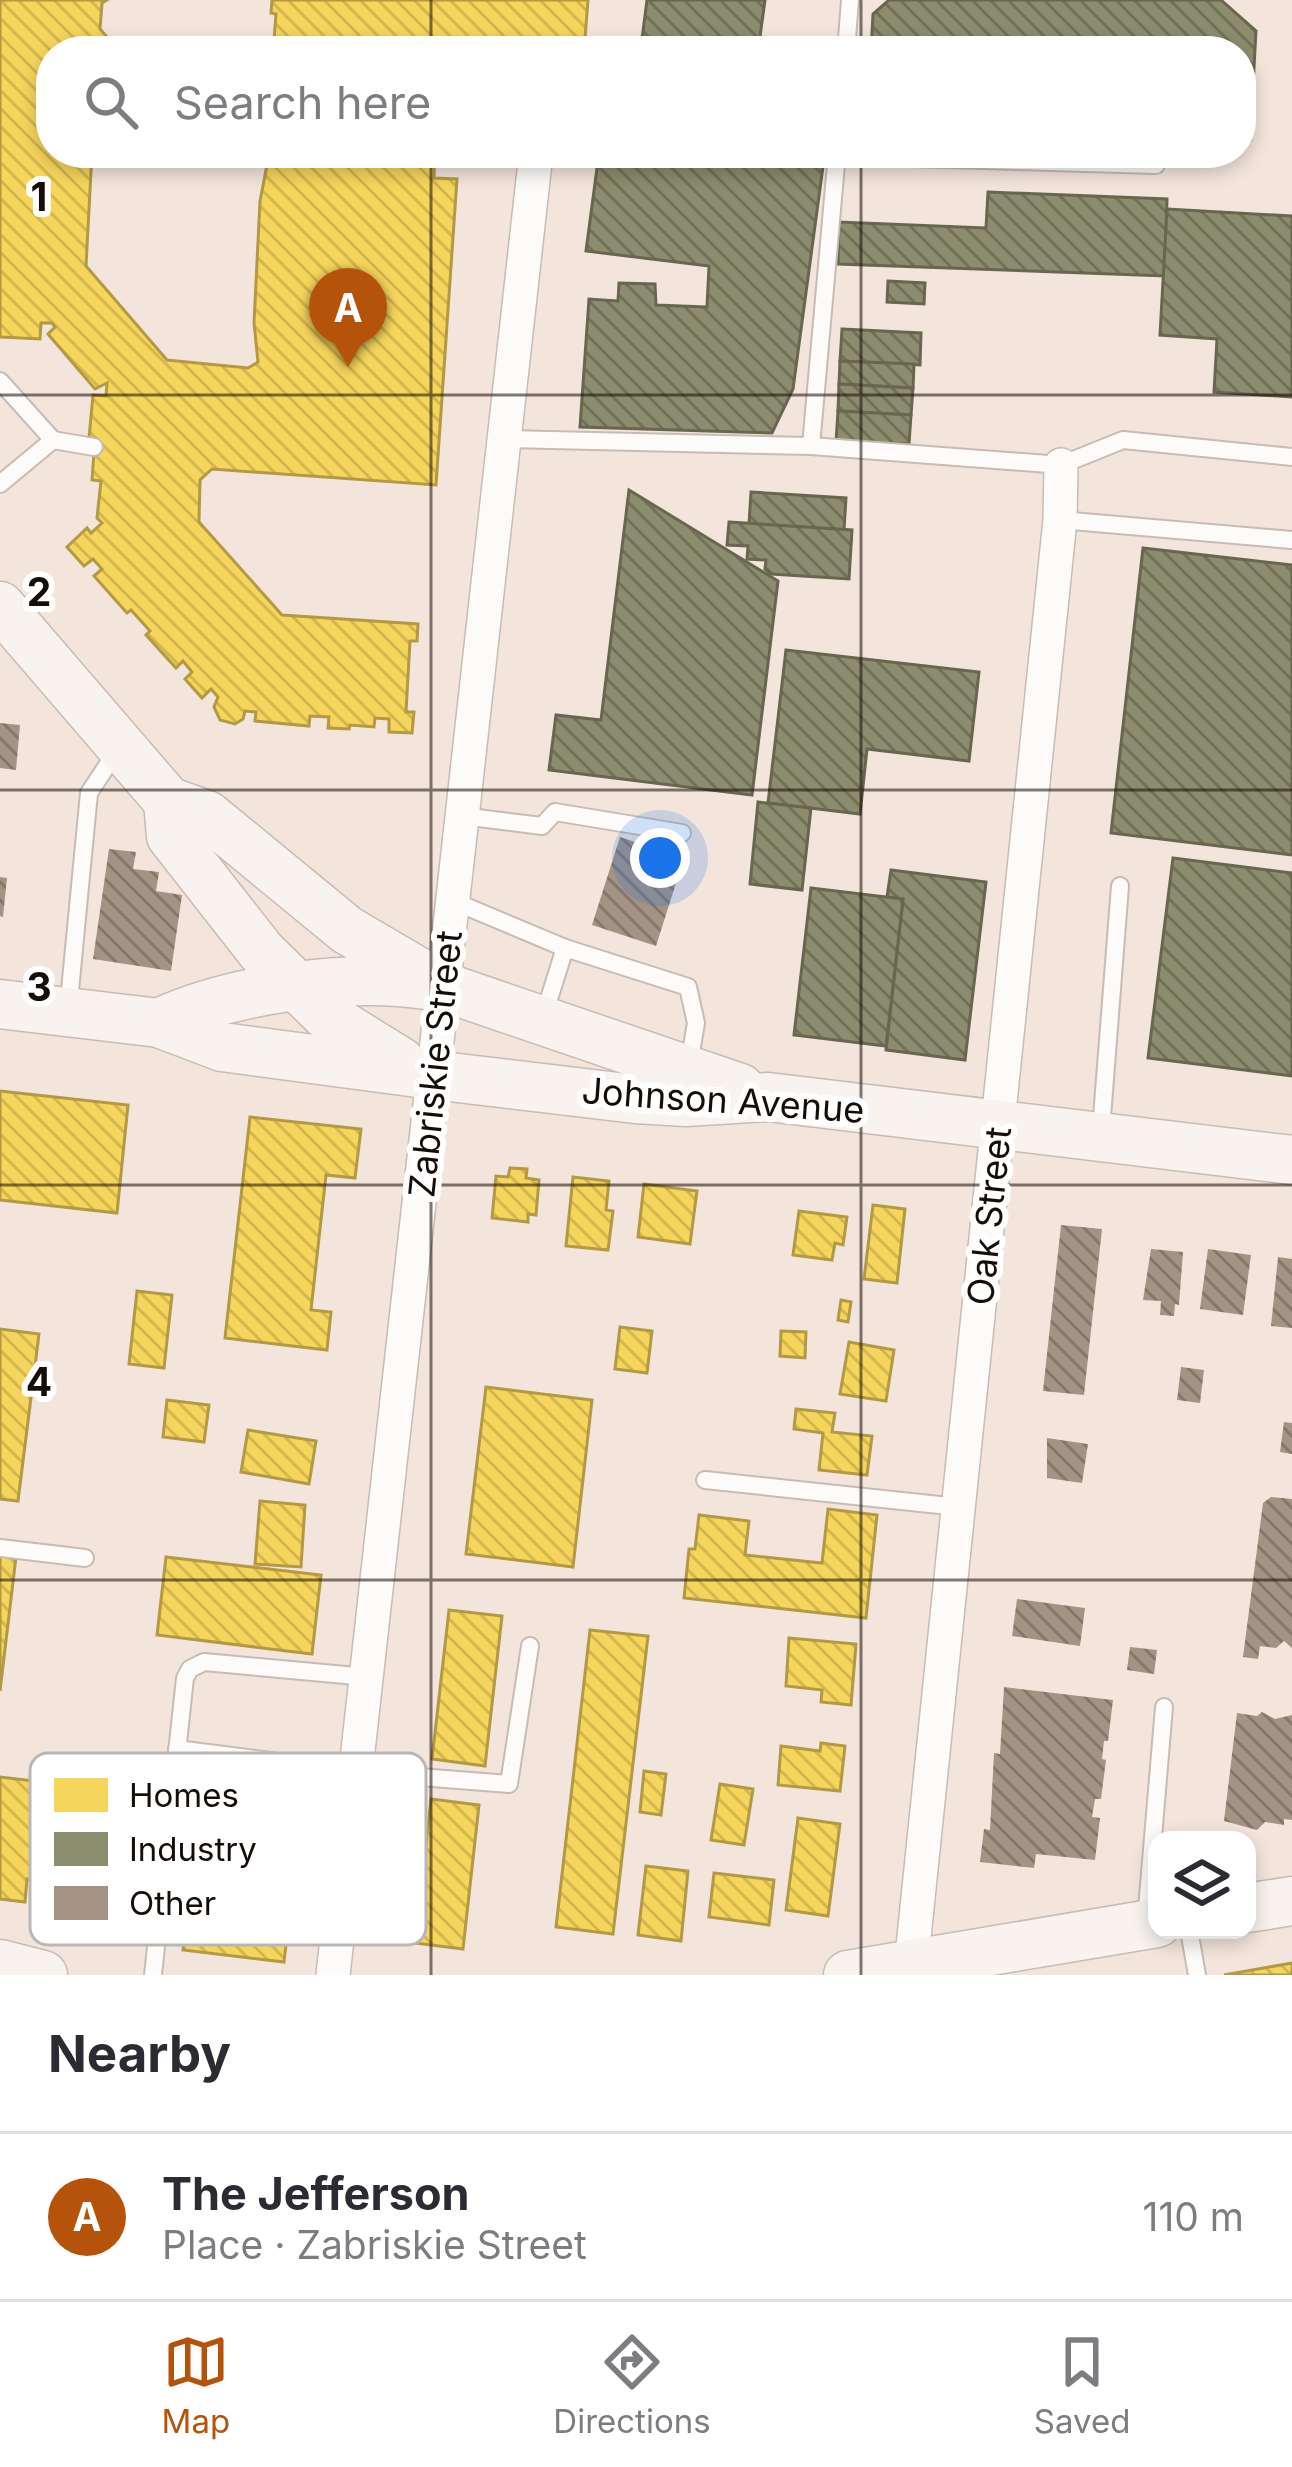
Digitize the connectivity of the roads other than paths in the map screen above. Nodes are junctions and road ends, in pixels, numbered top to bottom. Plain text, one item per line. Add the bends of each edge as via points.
1 (850, 0) edge
2 (846, 36) edge
3 (534, 168) edge
4 (836, 168) edge
5 (0, 380) edge
6 (53, 440) junction
7 (504, 440) junction
8 (812, 446) junction
9 (94, 447) dead end
10 (1292, 457) edge
11 (1061, 465) junction
12 (0, 484) edge
13 (1060, 520) junction
14 (1292, 540) edge
15 (0, 606) edge
16 (119, 746) junction
17 (168, 801) junction
18 (462, 816) junction
19 (682, 833) dead end
20 (1120, 886) dead end
21 (453, 901) junction
22 (566, 948) junction
23 (444, 987) junction
24 (296, 988) junction
25 (0, 1004) edge
26 (68, 1012) junction
27 (543, 1021) junction
28 (159, 1023) junction
29 (688, 1070) junction
30 (434, 1075) junction
31 (768, 1097) junction
32 (998, 1125) junction
33 (1101, 1137) junction
34 (1292, 1160) edge
35 (705, 1480) dead end
36 (958, 1508) junction
37 (0, 1548) edge
38 (85, 1558) dead end
39 (530, 1646) dead end
40 (367, 1676) junction
41 (1164, 1707) dead end
42 (177, 1749) junction
43 (177, 1753) edge
44 (208, 1753) edge
45 (358, 1753) edge
46 (426, 1777) edge
47 (1164, 1831) edge
48 (1292, 1901) edge
49 (1256, 1907) edge
50 (1148, 1929) edge
51 (1173, 1939) edge
52 (156, 1945) edge
53 (336, 1945) edge
54 (0, 1964) edge
55 (910, 1966) junction
56 (43, 1975) edge
57 (153, 1975) edge
58 (333, 1975) edge
59 (848, 1975) edge
60 (1197, 1975) edge

1 - 2 lane
3 - 7 street, Zabriskie Street
4 - 8 lane
5 - 6 lane
6 - 9 lane
6 - 12 lane
7 - 8 lane
7 - 18 street, Zabriskie Street
8 - 11 lane
10 - 11 lane via 1123,440
11 - 13 street, Oak Street
13 - 14 lane
13 - 32 street, Oak Street
15 - 16 main road
16 - 17 main road
16 - 26 lane via 89,794
17 - 23 main road via 207,815 346,930
17 - 24 main road via 171,836
18 - 19 lane via 542,826 555,812
18 - 21 street, Zabriskie Street
20 - 33 lane
21 - 22 lane
21 - 23 street, Zabriskie Street
22 - 27 lane
22 - 29 lane via 688,987 696,1023
23 - 24 main road, Johnson Avenue via 380,981
23 - 27 main road
23 - 30 street, Zabriskie Street
24 - 28 main road, Johnson Avenue via 208,1004
24 - 30 main road via 363,1040
25 - 26 main road, Johnson Avenue
26 - 28 main road, Johnson Avenue
27 - 29 main road
28 - 30 main road, Johnson Avenue via 222,1046
29 - 31 main road
30 - 31 main road, Johnson Avenue via 652,1100
30 - 40 street, Zabriskie Street
31 - 32 main road, Johnson Avenue
32 - 33 main road, Johnson Avenue
32 - 36 street, Oak Street
33 - 34 main road, Johnson Avenue
35 - 36 lane
36 - 55 street, Oak Street
37 - 38 lane
39 - 46 lane via 509,1784
40 - 42 lane via 204,1662 184,1678
40 - 45 street, Zabriskie Street
41 - 47 lane
42 - 43 lane
42 - 44 lane
48 - 49 main road
50 - 55 main road
51 - 60 lane
52 - 57 lane
53 - 58 street, Zabriskie Street
54 - 56 main road
55 - 59 main road

